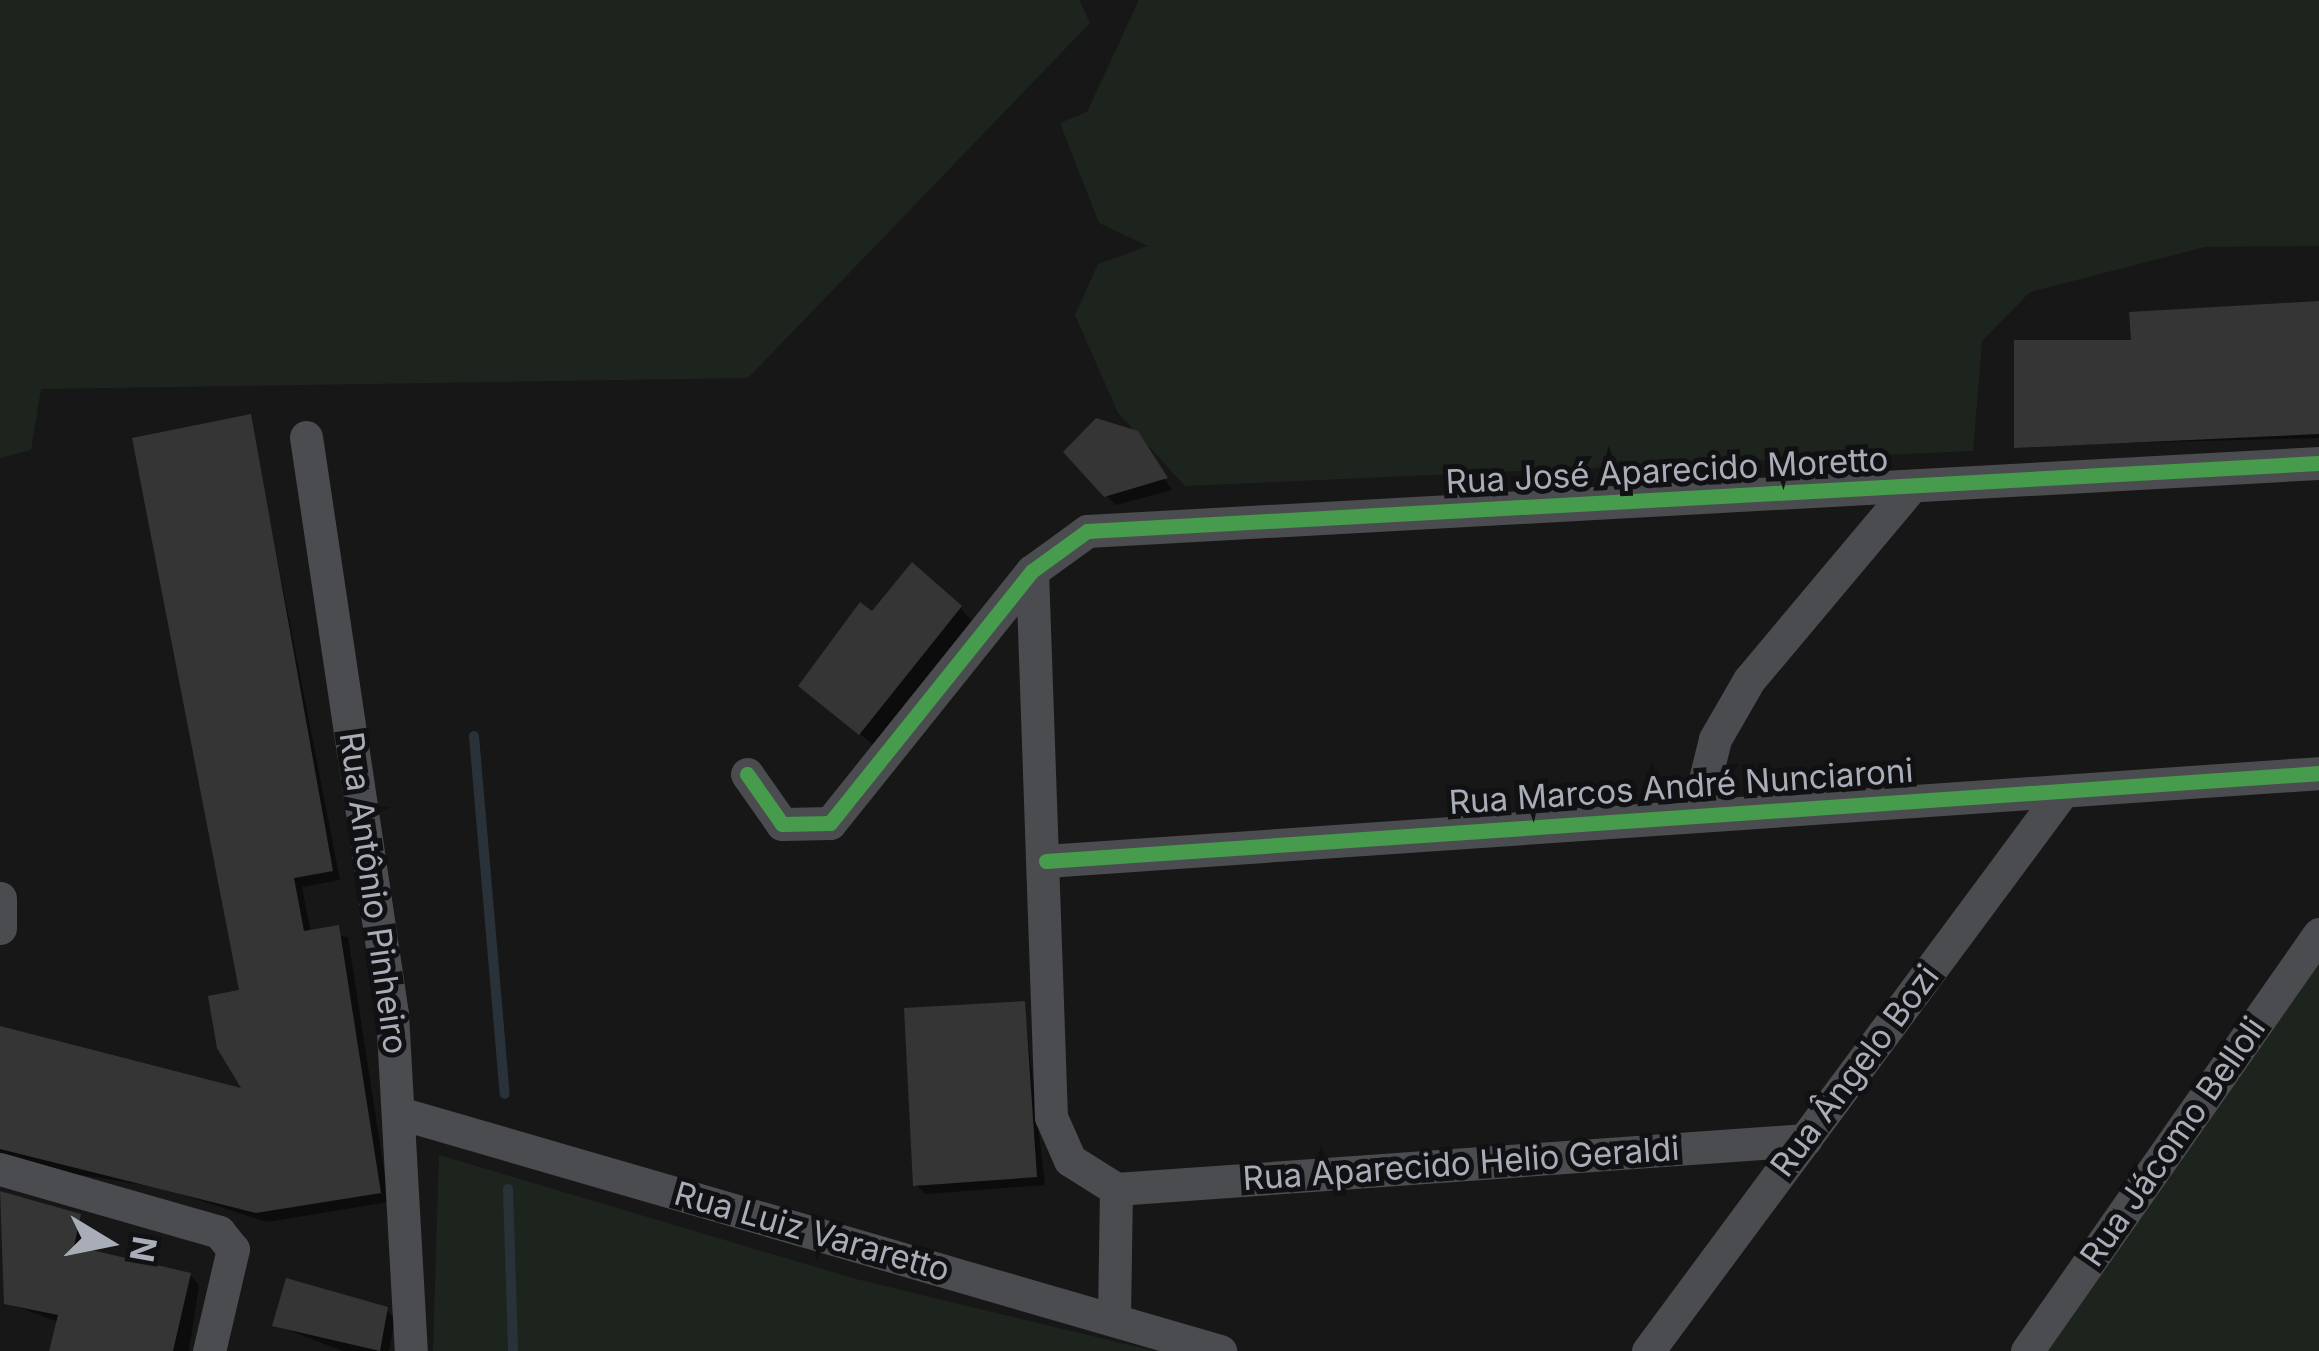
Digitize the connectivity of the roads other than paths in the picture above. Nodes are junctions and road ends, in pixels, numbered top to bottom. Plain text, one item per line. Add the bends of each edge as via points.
1 (306, 437) dead end
2 (2319, 463) edge
3 (1910, 488) junction
4 (1032, 571) junction
5 (2319, 773) edge
6 (747, 774) dead end
7 (2063, 791) junction
8 (1696, 816) junction
9 (1046, 861) junction
10 (0, 898) edge
11 (0, 928) edge
12 (2319, 934) edge
13 (403, 1114) junction
14 (1805, 1140) junction
15 (0, 1169) edge
16 (1117, 1189) junction
17 (1114, 1319) junction
18 (208, 1351) edge
19 (411, 1351) edge
20 (1220, 1351) edge
21 (1648, 1351) edge
22 (2027, 1351) edge

1 - 13 street, Rua Antônio Pinheiro
2 - 3 street, Rua José Aparecido Moretto
3 - 4 street, Rua José Aparecido Moretto via 1087,531
3 - 8 street via 1749,680 1715,739
4 - 6 street, Rua José Aparecido Moretto via 830,823 782,824
4 - 9 street
5 - 7 street, Rua Marcos André Nunciaroni
7 - 8 street, Rua Marcos André Nunciaroni
7 - 14 street, Rua Ângelo Bozi
8 - 9 street, Rua Marcos André Nunciaroni
9 - 16 street via 1051,1117 1070,1160
10 - 11 street
12 - 22 street, Rua Jácomo Belloli
13 - 17 street, Rua Luiz Vararetto
13 - 19 street, Rua Antônio Pinheiro
14 - 16 street, Rua Aparecido Helio Geraldi
14 - 21 street, Rua Ângelo Bozi
15 - 18 street via 219,1232 232,1249
16 - 17 street
17 - 20 street, Rua Luiz Vararetto

